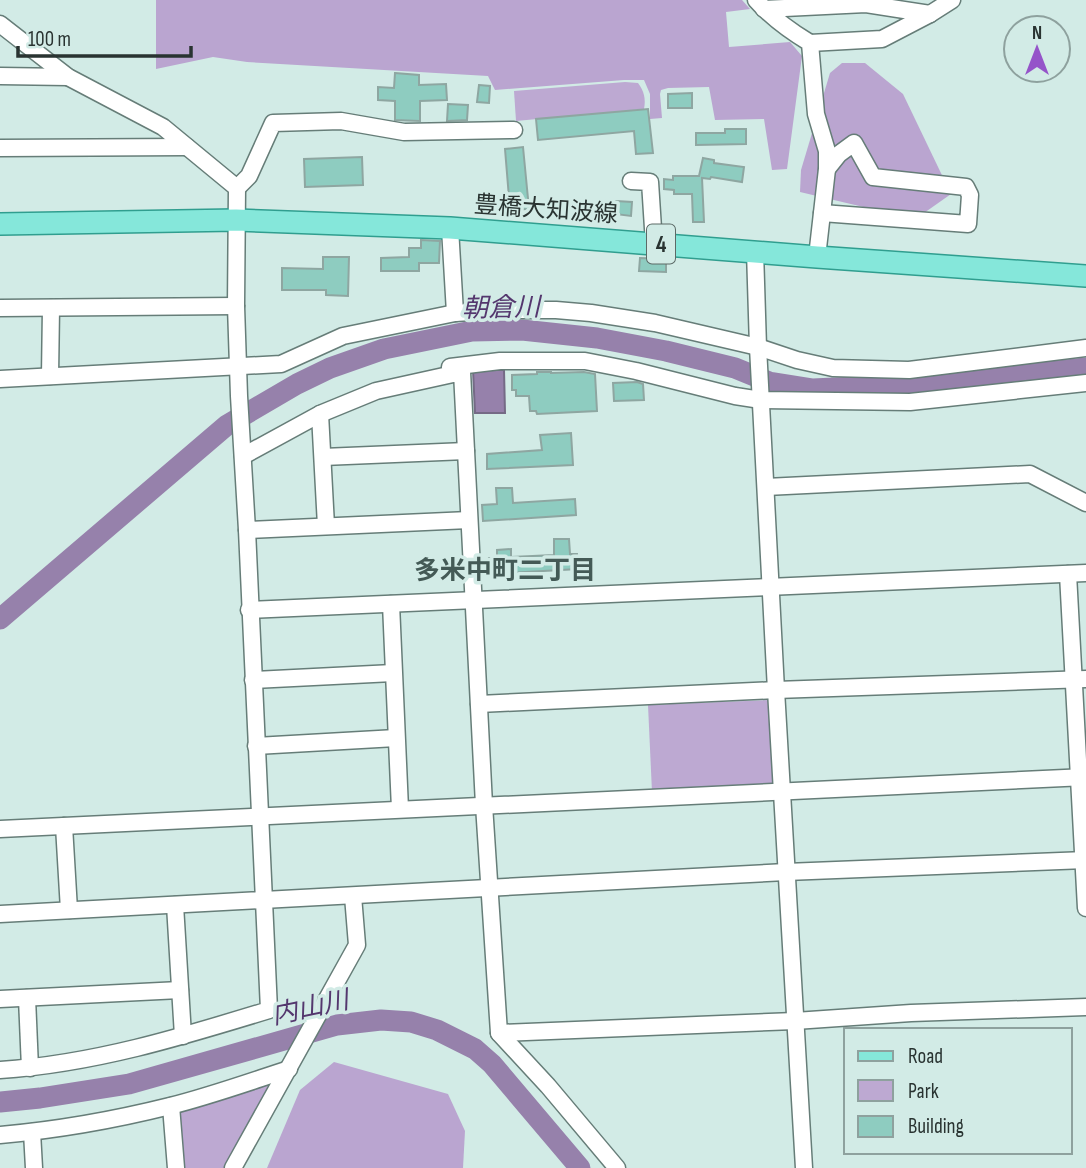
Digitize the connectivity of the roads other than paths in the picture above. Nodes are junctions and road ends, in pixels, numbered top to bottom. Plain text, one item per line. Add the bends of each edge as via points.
1 (952, 0) edge
2 (760, 5) edge
3 (930, 14) junction
4 (0, 24) edge
5 (810, 43) junction
6 (0, 76) edge
7 (68, 77) junction
8 (514, 130) dead end
9 (187, 147) junction
10 (0, 148) edge
11 (827, 169) junction
12 (631, 181) dead end
13 (237, 188) junction
14 (822, 213) junction
15 (236, 220) junction
16 (0, 224) edge
17 (450, 228) junction
18 (654, 244) junction
19 (755, 251) junction
20 (817, 257) junction
21 (1086, 276) edge
22 (236, 306) junction
23 (0, 308) edge
24 (51, 308) junction
25 (454, 313) junction
26 (1086, 348) edge
27 (758, 352) junction
28 (238, 365) junction
29 (50, 376) junction
30 (0, 379) edge
31 (1086, 383) edge
32 (376, 391) junction
33 (761, 398) junction
34 (320, 414) junction
35 (242, 450) junction
36 (466, 450) junction
37 (323, 457) junction
38 (766, 487) junction
39 (1086, 503) edge
40 (469, 520) junction
41 (326, 526) junction
42 (247, 530) junction
43 (1068, 573) junction
44 (1086, 573) edge
45 (771, 586) junction
46 (474, 600) junction
47 (391, 604) junction
48 (249, 610) junction
49 (393, 673) junction
50 (253, 680) junction
51 (1080, 680) edge
52 (776, 690) junction
53 (479, 704) junction
54 (396, 738) junction
55 (256, 746) junction
56 (1083, 777) edge
57 (782, 792) junction
58 (484, 805) junction
59 (400, 809) junction
60 (260, 816) junction
61 (64, 827) junction
62 (0, 829) edge
63 (1085, 860) edge
64 (786, 872) junction
65 (489, 888) junction
66 (353, 896) junction
67 (264, 900) junction
68 (175, 905) junction
69 (1086, 908) edge
70 (69, 910) junction
71 (0, 914) edge
72 (180, 990) junction
73 (27, 998) junction
74 (0, 999) edge
75 (1086, 1007) edge
76 (796, 1021) junction
77 (499, 1033) junction
78 (183, 1037) junction
79 (30, 1068) junction
80 (289, 1069) junction
81 (0, 1070) edge
82 (171, 1106) junction
83 (32, 1132) junction
84 (0, 1135) edge
85 (34, 1168) edge
86 (176, 1168) edge
87 (233, 1168) edge
88 (617, 1168) edge
89 (804, 1168) edge

1 - 3 street
2 - 3 street via 866,4
2 - 5 street
3 - 5 street via 881,39
4 - 7 street
5 - 11 street via 816,114 827,151
6 - 7 street
7 - 9 street via 163,127
8 - 13 street via 404,132 341,121 273,123 249,176
9 - 10 street
9 - 13 street
11 - 14 street
11 - 14 street via 854,143 873,177 966,187 970,195 968,224
12 - 18 street via 650,182
13 - 15 street
14 - 20 street
15 - 16 main road, 豊橋大知波線 / 4
15 - 17 main road, 豊橋大知波線 / 4
15 - 22 street
17 - 18 main road, 豊橋大知波線 / 4
17 - 25 street
18 - 19 main road, 豊橋大知波線 / 4
19 - 20 main road, 豊橋大知波線 / 4
19 - 27 street
20 - 21 main road, 豊橋大知波線 / 4
22 - 24 street
22 - 28 street
23 - 24 street
24 - 29 street
25 - 27 street via 591,313 655,323
25 - 28 street via 343,336 281,363
26 - 27 street via 909,370 833,368
27 - 33 street
28 - 29 street
28 - 35 street
29 - 30 street
31 - 33 street via 910,402
32 - 33 street via 380,382 458,366 585,361 735,397
32 - 34 street
32 - 36 street via 462,372
33 - 38 street
34 - 35 street
34 - 37 street
35 - 42 street
36 - 37 street
36 - 40 street
37 - 41 street
38 - 39 street via 1030,474
38 - 45 street
40 - 41 street
40 - 46 street
41 - 42 street
42 - 48 street
43 - 44 street
43 - 45 street
43 - 51 street
45 - 46 street
45 - 52 street
46 - 47 street
46 - 53 street
47 - 48 street
47 - 49 street
48 - 50 street
49 - 50 street
49 - 54 street
50 - 55 street
51 - 52 street
51 - 56 street
52 - 53 street
52 - 57 street
53 - 58 street
54 - 55 street
54 - 59 street
55 - 60 street
56 - 57 street
56 - 63 street
57 - 58 street
57 - 64 street
58 - 59 street
58 - 65 street
59 - 60 street
60 - 61 street
60 - 67 street
61 - 62 street
61 - 70 street
63 - 64 street
63 - 69 street
64 - 65 street
64 - 76 street
65 - 66 street
65 - 77 street
66 - 67 street
66 - 80 street via 357,946
67 - 68 street
67 - 78 street via 269,1010
68 - 70 street
68 - 72 street
70 - 71 street
72 - 73 street
72 - 78 street
73 - 74 street
73 - 79 street
75 - 76 street
76 - 77 street
76 - 89 street
77 - 88 street
78 - 79 street
79 - 81 street
80 - 82 street
80 - 87 street
82 - 83 street
82 - 86 street
83 - 84 street
83 - 85 street

